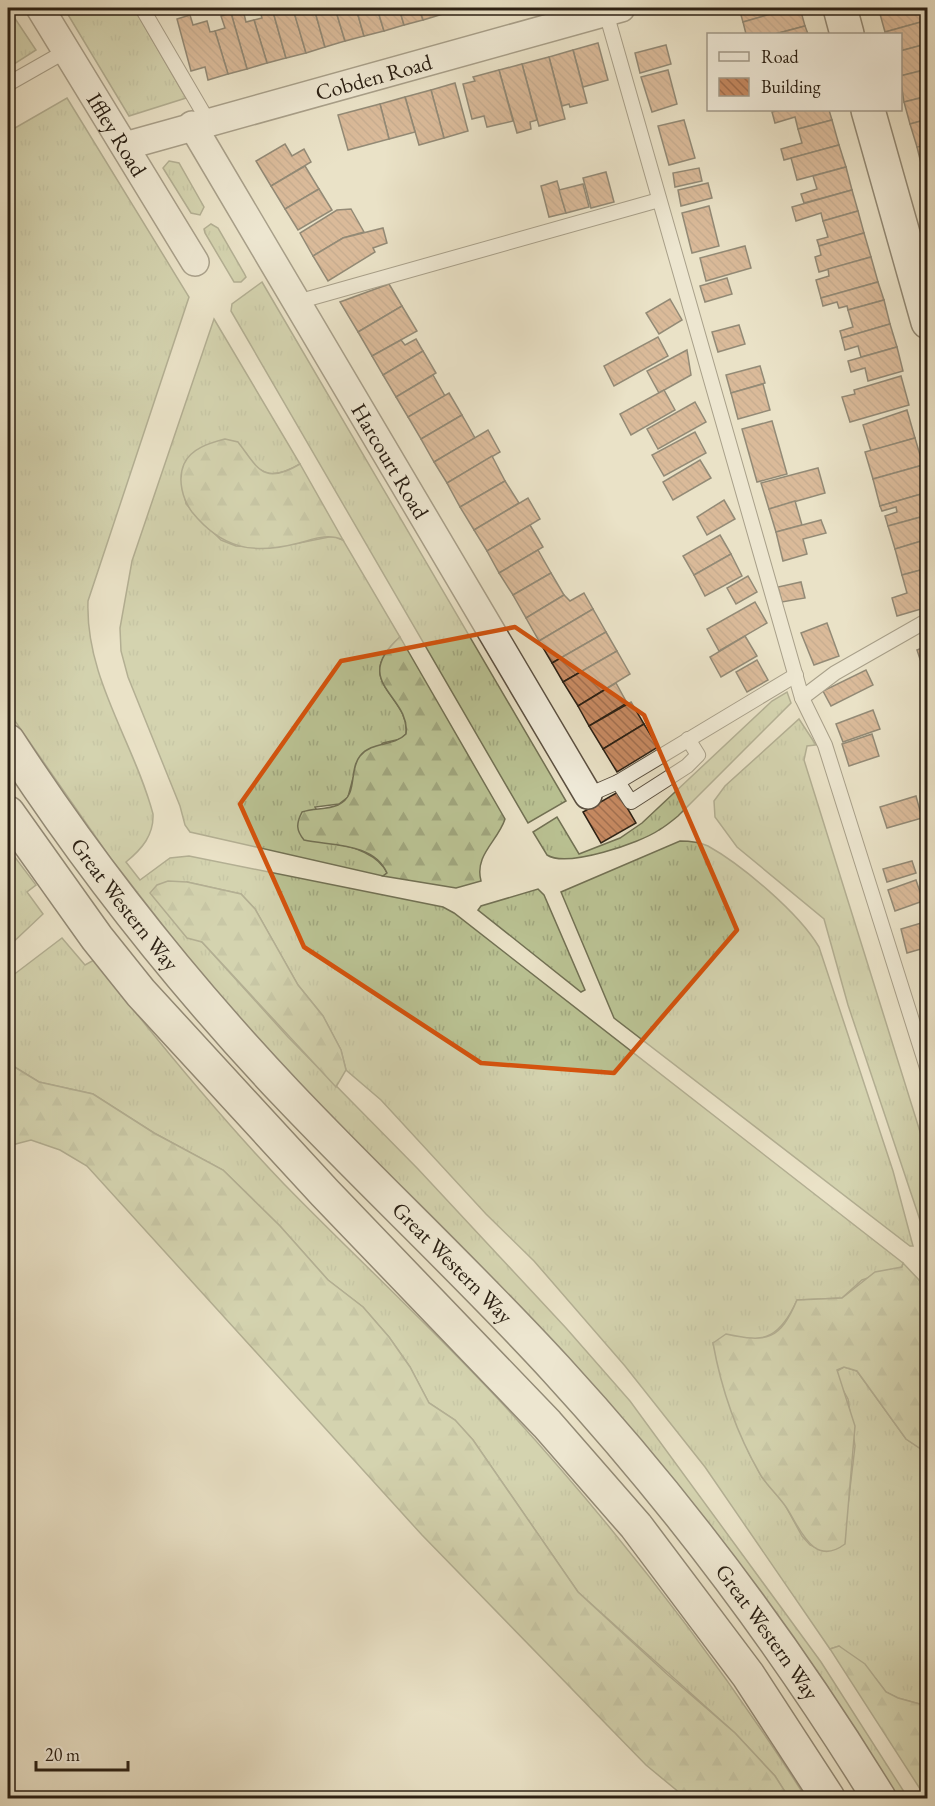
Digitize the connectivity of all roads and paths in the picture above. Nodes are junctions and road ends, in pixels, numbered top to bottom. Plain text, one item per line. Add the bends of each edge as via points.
1 (40, 8) edge
2 (142, 8) edge
3 (840, 8) edge
4 (611, 9) edge
5 (847, 33) edge
6 (66, 51) junction
7 (8, 84) edge
8 (868, 111) edge
9 (200, 123) junction
10 (125, 146) junction
11 (660, 200) junction
12 (195, 262) dead end
13 (297, 302) junction
14 (927, 322) edge
15 (927, 620) edge
16 (796, 675) junction
17 (802, 698) junction
18 (688, 739) junction
19 (8, 741) edge
20 (618, 782) junction
21 (588, 795) joint
22 (8, 813) edge
23 (927, 1071) edge
24 (828, 1798) edge
25 (879, 1798) edge

1 - 6 street, Iffley Road
2 - 9 lane
3 - 5 main road
4 - 9 street, Cobden Road
4 - 11 lane
6 - 7 lane
6 - 10 street, Iffley Road
8 - 14 main road
9 - 10 street, Cobden Road
9 - 13 street, Harcourt Road
10 - 12 street, Iffley Road
11 - 13 lane
11 - 16 lane
13 - 21 street, Harcourt Road
15 - 17 lane via 835,673
16 - 17 lane
16 - 18 lane
17 - 23 lane via 825,745
18 - 20 lane
18 - 20 lane via 698,755 631,802
19 - 25 main road, Great Western Way via 97,872 218,1018 554,1368 672,1502 757,1614
20 - 21 lane
22 - 24 main road, Great Western Way via 141,993 325,1193 547,1424 628,1517 748,1675

